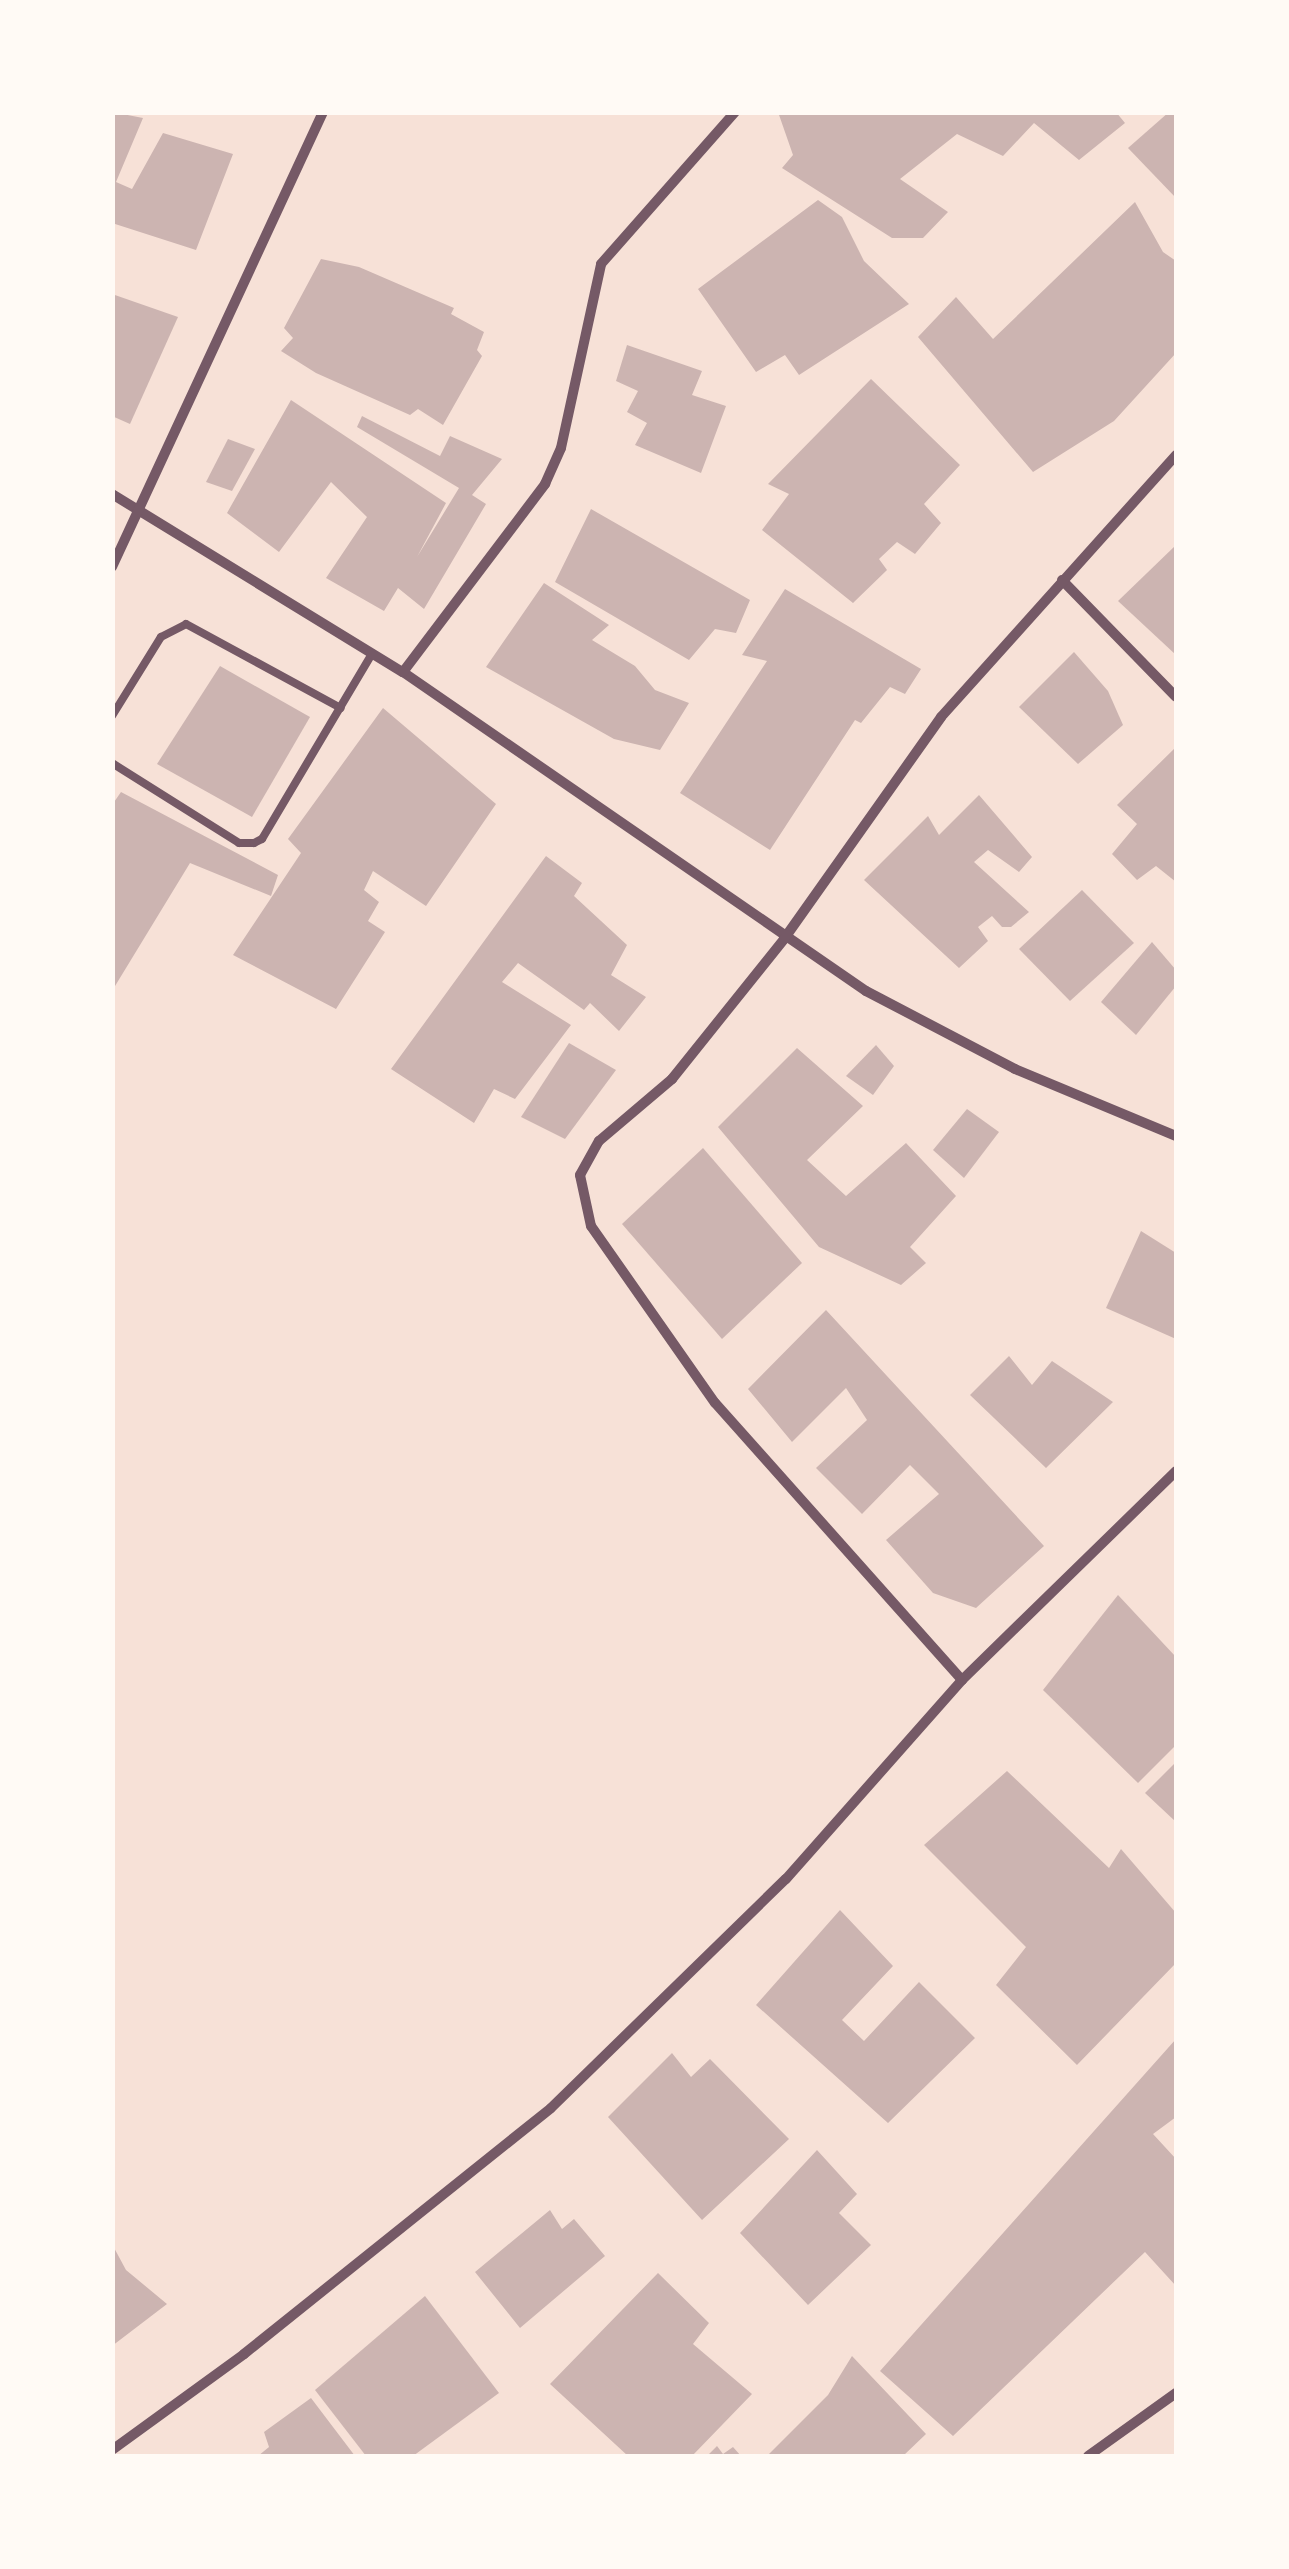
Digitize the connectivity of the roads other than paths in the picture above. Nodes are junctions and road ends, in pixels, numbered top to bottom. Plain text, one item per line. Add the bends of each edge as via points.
1 (736, 112) edge
2 (319, 114) edge
3 (1176, 456) edge
4 (112, 494) edge
5 (139, 510) junction
6 (112, 568) edge
7 (1062, 580) junction
8 (372, 654) junction
9 (404, 672) junction
10 (1176, 696) edge
11 (342, 708) junction
12 (112, 716) edge
13 (112, 763) edge
14 (784, 939) junction
15 (1176, 1136) edge
16 (1176, 1471) edge
17 (962, 1680) junction
18 (1176, 2393) edge
19 (112, 2450) edge
20 (1088, 2456) edge

1 - 9 street via 601,264 561,448 545,484
2 - 5 street
3 - 7 street
4 - 5 street
5 - 6 street
5 - 8 street
7 - 10 street
7 - 14 street via 941,717
8 - 9 street
8 - 11 lane
9 - 14 street
11 - 12 lane via 186,624 161,637
11 - 13 lane via 262,839 254,842 239,844
14 - 15 street via 866,991 1015,1069
14 - 17 street via 672,1079 599,1141 580,1175 582,1198 591,1226 715,1403
16 - 17 street
17 - 19 street via 786,1879 551,2108 244,2354
18 - 20 street

